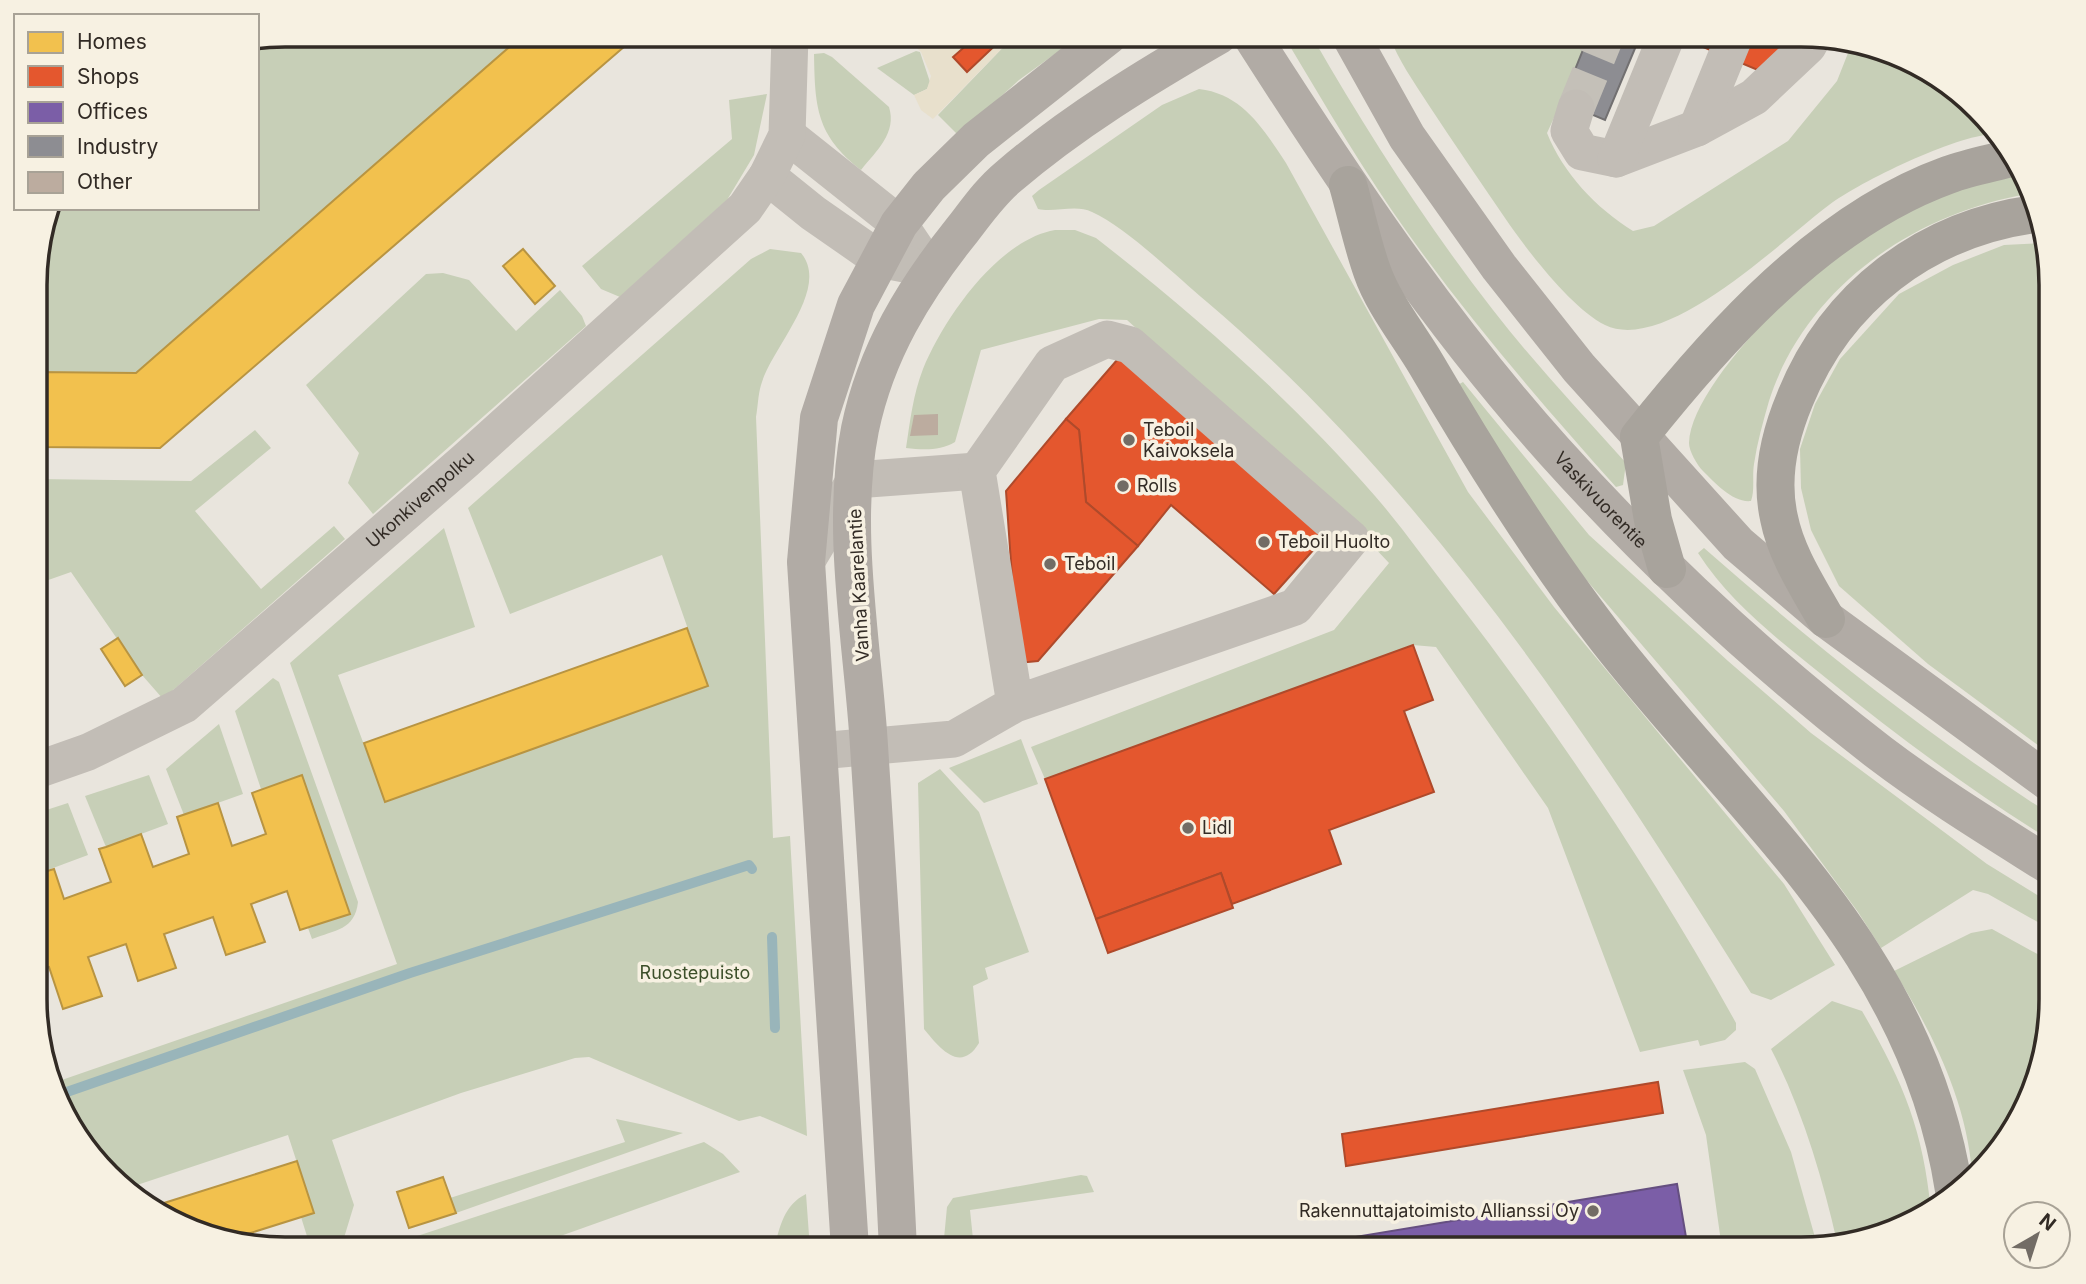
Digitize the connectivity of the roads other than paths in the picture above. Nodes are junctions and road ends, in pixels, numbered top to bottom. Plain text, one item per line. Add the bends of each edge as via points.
1 (790, 47) edge
2 (1094, 47) edge
3 (1199, 47) edge
4 (1259, 47) edge
5 (1357, 47) edge
6 (1662, 47) edge
7 (1730, 47) edge
8 (1807, 47) edge
9 (1576, 108) tunnel mouth
10 (1697, 128) junction
11 (788, 135) junction
12 (1616, 159) junction
13 (2003, 160) edge
14 (767, 176) junction
15 (1348, 185) junction
16 (2028, 215) edge
17 (900, 224) junction
18 (879, 258) junction
19 (930, 270) junction
20 (1639, 437) junction
21 (977, 471) junction
22 (855, 480) junction
23 (806, 562) junction
24 (1667, 569) junction
25 (1826, 619) junction
26 (1014, 705) junction
27 (869, 745) junction
28 (819, 751) junction
29 (47, 766) edge
30 (2038, 775) edge
31 (2038, 858) edge
32 (1953, 1182) edge
33 (849, 1237) edge
34 (897, 1237) edge

1 - 11 street, Ukonkivenpolku
2 - 17 main road via 976,140 929,186
3 - 19 main road, Vanha Kaarelantie via 1118,97 1007,177
4 - 15 main road, Vaskivuorentie
5 - 20 main road via 1408,137 1499,267
6 - 12 street
7 - 10 street
8 - 10 street via 1754,97
9 - 12 street via 1569,131 1582,152
10 - 12 street
11 - 14 street, Ukonkivenpolku
11 - 17 street
13 - 20 highway via 1948,175 1878,208 1778,282 1696,365
14 - 18 street
14 - 29 street, Ukonkivenpolku via 745,208 465,461 184,705 88,752
15 - 24 main road, Vaskivuorentie via 1488,372 1553,450
15 - 32 highway via 1372,273 1495,482 1606,638 1779,838 1870,966 1930,1087
16 - 25 highway via 1953,234 1913,256 1848,310 1816,354 1782,429 1775,478 1779,519 1791,553
17 - 18 main road
17 - 19 street
18 - 19 street
18 - 23 main road via 852,317 818,418
19 - 22 main road, Vanha Kaarelantie via 886,346 860,430
20 - 24 highway via 1653,520
20 - 25 main road via 1738,544
21 - 22 street
21 - 26 street
21 - 26 street via 1052,364 1107,339 1130,345 1351,538 1295,607
22 - 23 street
22 - 27 main road, Vanha Kaarelantie via 854,541
23 - 28 main road
24 - 31 main road, Vaskivuorentie via 1772,665 1881,754
25 - 30 main road
26 - 27 street via 954,739
27 - 28 street
27 - 34 main road, Vanha Kaarelantie
28 - 33 main road

